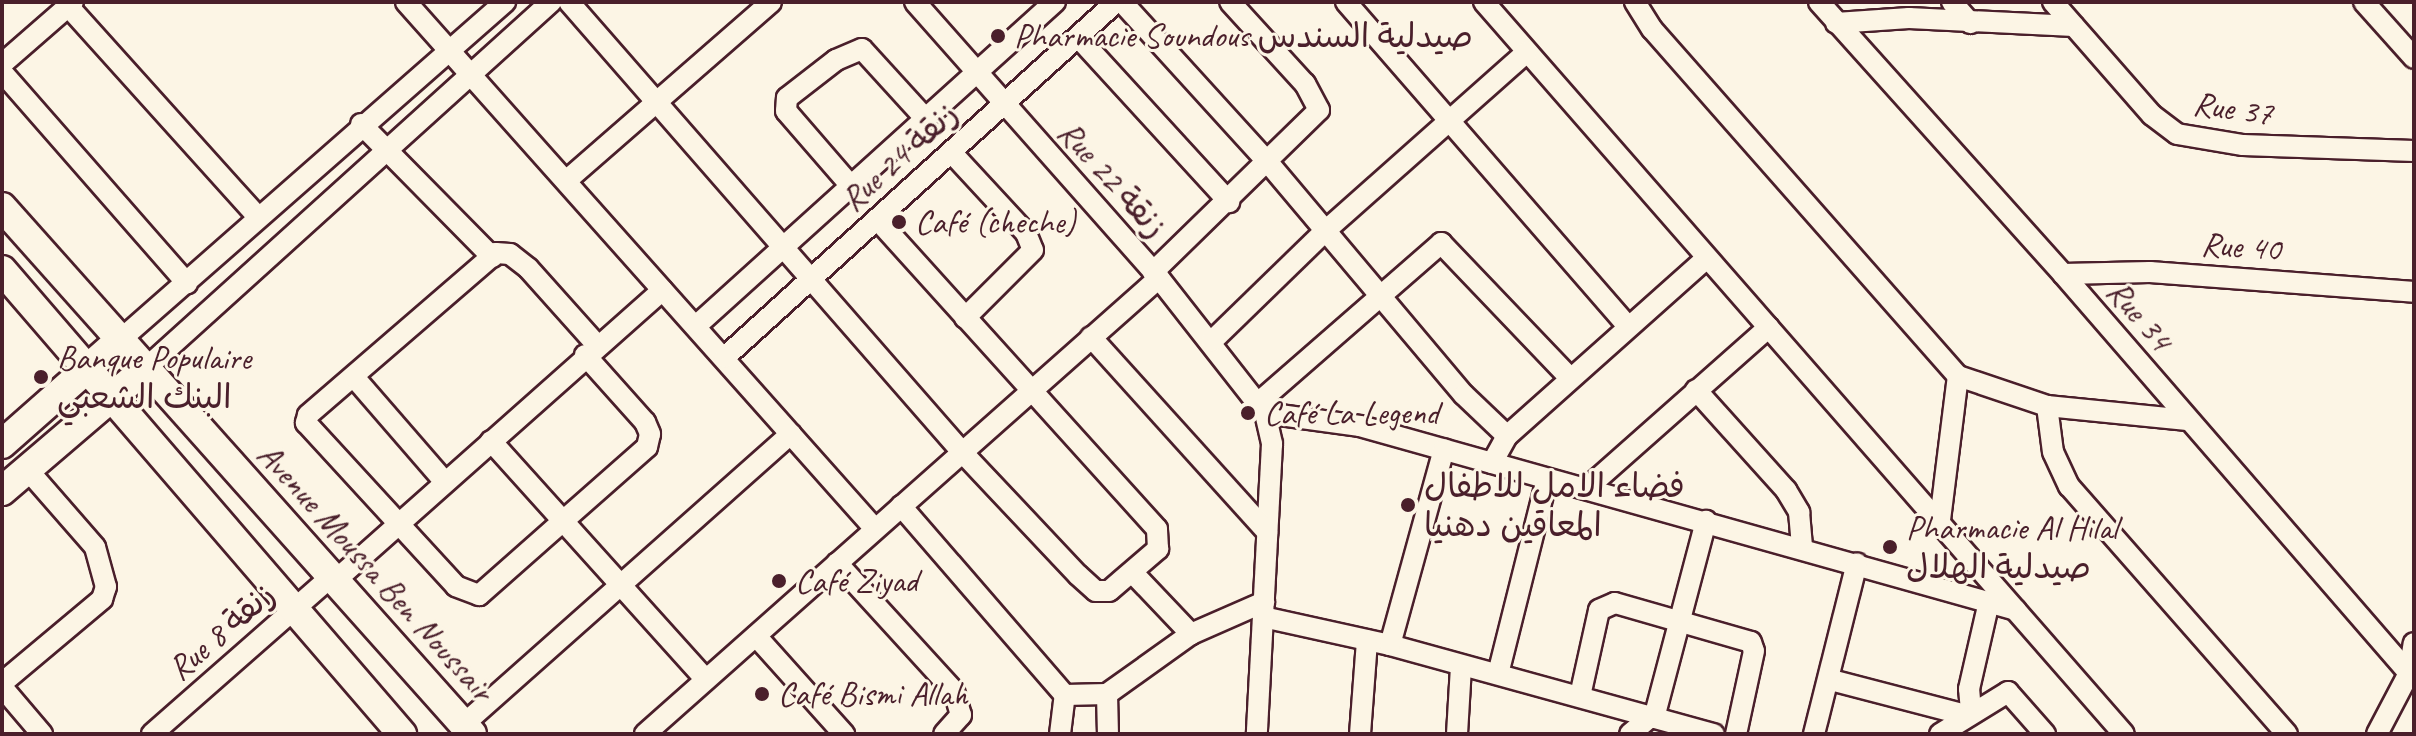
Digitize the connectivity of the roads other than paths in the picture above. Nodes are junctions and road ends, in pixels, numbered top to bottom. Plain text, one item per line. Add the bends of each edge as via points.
1 (406, 2) edge
2 (505, 2) edge
3 (551, 2) edge
4 (569, 2) edge
5 (771, 2) edge
6 (915, 2) edge
7 (1055, 2) edge
8 (1119, 2) edge
9 (1230, 2) edge
10 (1346, 2) edge
11 (1635, 2) edge
12 (1819, 2) edge
13 (1952, 2) edge
14 (2053, 2) edge
15 (2364, 2) edge
16 (70, 4) edge
17 (1491, 5) edge
18 (1836, 23) junction
19 (1970, 23) junction
20 (2074, 26) junction
21 (1078, 37) junction
22 (6, 51) edge
23 (445, 51) junction
24 (1527, 52) junction
25 (2414, 58) edge
26 (2, 72) edge
27 (467, 73) junction
28 (976, 73) junction
29 (658, 101) junction
30 (1003, 105) junction
31 (926, 119) junction
32 (1449, 121) junction
33 (361, 124) junction
34 (384, 149) junction
35 (2414, 151) edge
36 (951, 152) junction
37 (1266, 160) junction
38 (566, 181) junction
39 (851, 186) junction
40 (1229, 202) junction
41 (2, 207) edge
42 (258, 217) junction
43 (877, 219) junction
44 (1324, 232) junction
45 (785, 246) junction
46 (494, 255) junction
47 (1706, 259) junction
48 (2, 270) edge
49 (2063, 274) junction
50 (1156, 275) junction
51 (813, 278) junction
52 (187, 283) junction
53 (662, 290) junction
54 (2414, 292) edge
55 (1380, 296) junction
56 (965, 318) junction
57 (696, 326) junction
58 (1628, 326) junction
59 (1769, 327) junction
60 (1091, 337) junction
61 (119, 341) junction
62 (1212, 341) junction
63 (590, 349) junction
64 (725, 357) junction
65 (86, 368) junction
66 (145, 369) junction
67 (1958, 376) junction
68 (354, 377) junction
69 (1569, 377) junction
70 (1696, 390) junction
71 (1030, 391) junction
72 (111, 397) junction
73 (2047, 406) junction
74 (1262, 407) junction
75 (2187, 420) junction
76 (791, 434) junction
77 (1507, 436) junction
78 (491, 441) junction
79 (2, 443) edge
80 (1444, 449) junction
81 (962, 452) junction
82 (1492, 463) junction
83 (27, 469) junction
84 (1547, 479) junction
85 (444, 481) junction
86 (1586, 489) junction
87 (2, 491) edge
88 (901, 506) junction
89 (1940, 520) junction
90 (1706, 521) junction
91 (566, 522) junction
92 (399, 524) junction
93 (875, 529) junction
94 (1267, 532) junction
95 (1802, 546) junction
96 (837, 563) junction
97 (1857, 563) junction
98 (1132, 572) junction
99 (335, 577) junction
100 (622, 584) junction
101 (1989, 602) junction
102 (293, 610) junction
103 (1263, 610) junction
104 (2016, 610) junction
105 (1679, 622) junction
106 (1191, 634) junction
107 (756, 636) junction
108 (1367, 640) junction
109 (2414, 643) edge
110 (1390, 645) junction
111 (1461, 666) junction
112 (1498, 674) junction
113 (2412, 676) edge
114 (706, 680) junction
115 (1831, 680) junction
116 (2, 685) edge
117 (1107, 694) junction
118 (1065, 695) junction
119 (1580, 696) junction
120 (1968, 713) junction
121 (1652, 718) junction
122 (468, 729) edge
123 (42, 734) edge
124 (152, 734) edge
125 (402, 734) edge
126 (645, 734) edge
127 (844, 734) edge
128 (944, 734) edge
129 (1060, 734) edge
130 (1108, 734) edge
131 (1257, 734) edge
132 (1360, 734) edge
133 (1457, 734) edge
134 (1630, 734) edge
135 (1714, 734) edge
136 (1736, 734) edge
137 (1814, 734) edge
138 (1940, 734) edge
139 (2045, 734) edge
140 (2124, 734) edge
141 (2287, 734) edge
142 (2377, 734) edge

1 - 23 street
2 - 23 street
3 - 27 street
4 - 29 street
5 - 29 street
6 - 28 street, Rue 22 زنقة
7 - 28 street, Rue 24 زنقة
8 - 21 street, Rue 24 زنقة
8 - 37 street
9 - 37 street via 1318,105 1312,120
10 - 32 street
11 - 67 street via 1652,29
12 - 18 street, Rue 34
13 - 19 street
14 - 20 street, Rue 37
15 - 25 street
16 - 22 street
16 - 42 street
17 - 24 street
18 - 19 street via 1909,18
18 - 49 street, Rue 34
19 - 20 street
20 - 35 street, Rue 37 via 2160,123 2190,139
21 - 30 street, Rue 24 زنقة
21 - 40 street
23 - 27 street
23 - 33 street
24 - 32 street
24 - 47 street
26 - 52 street
27 - 34 street
27 - 38 street
28 - 30 street, Rue 22 زنقة
28 - 31 street, Rue 24 زنقة
29 - 38 street
29 - 45 street
30 - 36 street, Rue 24 زنقة
30 - 50 street, Rue 22 زنقة
31 - 39 street, Rue 24 زنقة
31 - 39 street via 862,49 836,60 787,98 786,111
32 - 44 street
32 - 58 street
33 - 34 street
33 - 42 street
34 - 46 street
34 - 66 street
36 - 43 street, Rue 24 زنقة
36 - 56 street via 1026,233 1033,250
37 - 40 street
37 - 44 street
38 - 53 street
39 - 45 street, Rue 24 زنقة
40 - 50 street
41 - 61 street, Avenue Moussa Ben Noussair
42 - 52 street
43 - 51 street, Rue 24 زنقة
43 - 56 street
44 - 55 street
44 - 62 street
45 - 51 street
45 - 57 street, Rue 24 زنقة
46 - 63 street via 510,254 528,268
46 - 68 street
47 - 58 street
47 - 59 street
48 - 65 street
49 - 54 street, Rue 40 via 2150,272
49 - 75 street, Rue 34
50 - 60 street
50 - 62 street, Rue 22 زنقة
51 - 64 street, Rue 24 زنقة
51 - 81 street
52 - 61 street
53 - 57 street
53 - 63 street, Rue 8 زنقة
55 - 69 street via 1444,244
55 - 74 street
55 - 77 street via 1471,403
56 - 71 street
57 - 64 street
58 - 69 street
59 - 70 street
59 - 89 street
60 - 71 street
60 - 94 street
61 - 65 street
61 - 66 street, Avenue Moussa Ben Noussair
62 - 74 street, Rue 22 زنقة
63 - 78 street, Rue 8 زنقة
63 - 91 street via 650,434 636,461
64 - 76 street
65 - 72 street
65 - 79 street
66 - 72 street
66 - 99 street, Avenue Moussa Ben Noussair
67 - 73 street
67 - 89 street
68 - 85 street
68 - 92 street via 308,415 306,423
69 - 77 street
70 - 86 street
70 - 95 street via 1786,490 1799,512
71 - 81 street
71 - 98 street via 1157,529 1158,549
72 - 83 street
72 - 102 street
73 - 75 street
73 - 141 street via 2053,452 2069,486
74 - 80 street
74 - 94 street via 1272,444
75 - 113 street, Rue 34
76 - 93 street
76 - 100 street
77 - 82 street
78 - 85 street, Rue 8 زنقة
78 - 91 street
80 - 82 street
80 - 110 street
81 - 88 street
81 - 98 street via 1096,591 1109,591
82 - 84 street
83 - 87 street
83 - 116 street via 95,547 106,587 102,599
84 - 86 street
84 - 112 street
85 - 92 street, Rue 8 زنقة
86 - 90 street
88 - 93 street
88 - 118 street
89 - 104 street
90 - 95 street
90 - 105 street
91 - 92 street via 479,595 456,586
91 - 100 street
92 - 99 street, Rue 8 زنقة
93 - 96 street
94 - 103 street
95 - 97 street
96 - 107 street
96 - 128 street via 954,691 961,715
97 - 101 street
97 - 115 street
98 - 106 street
99 - 102 street, Rue 8 زنقة
99 - 122 street, Avenue Moussa Ben Noussair
100 - 114 street
100 - 122 street
101 - 104 street
101 - 120 street
102 - 124 street, Rue 8 زنقة
102 - 125 street
103 - 106 street
103 - 108 street
103 - 131 street
104 - 140 street
105 - 119 street via 1615,603 1602,606
105 - 121 street
105 - 136 street via 1752,643
106 - 117 street
107 - 114 street
107 - 127 street
108 - 110 street
108 - 132 street
109 - 113 street
110 - 111 street
111 - 112 street
111 - 133 street
112 - 119 street
113 - 142 street
114 - 126 street
115 - 120 street
115 - 137 street
116 - 123 street
117 - 118 street via 1093,690
117 - 130 street
118 - 129 street
119 - 121 street
120 - 138 street
120 - 139 street via 2008,692
121 - 134 street
121 - 135 street

